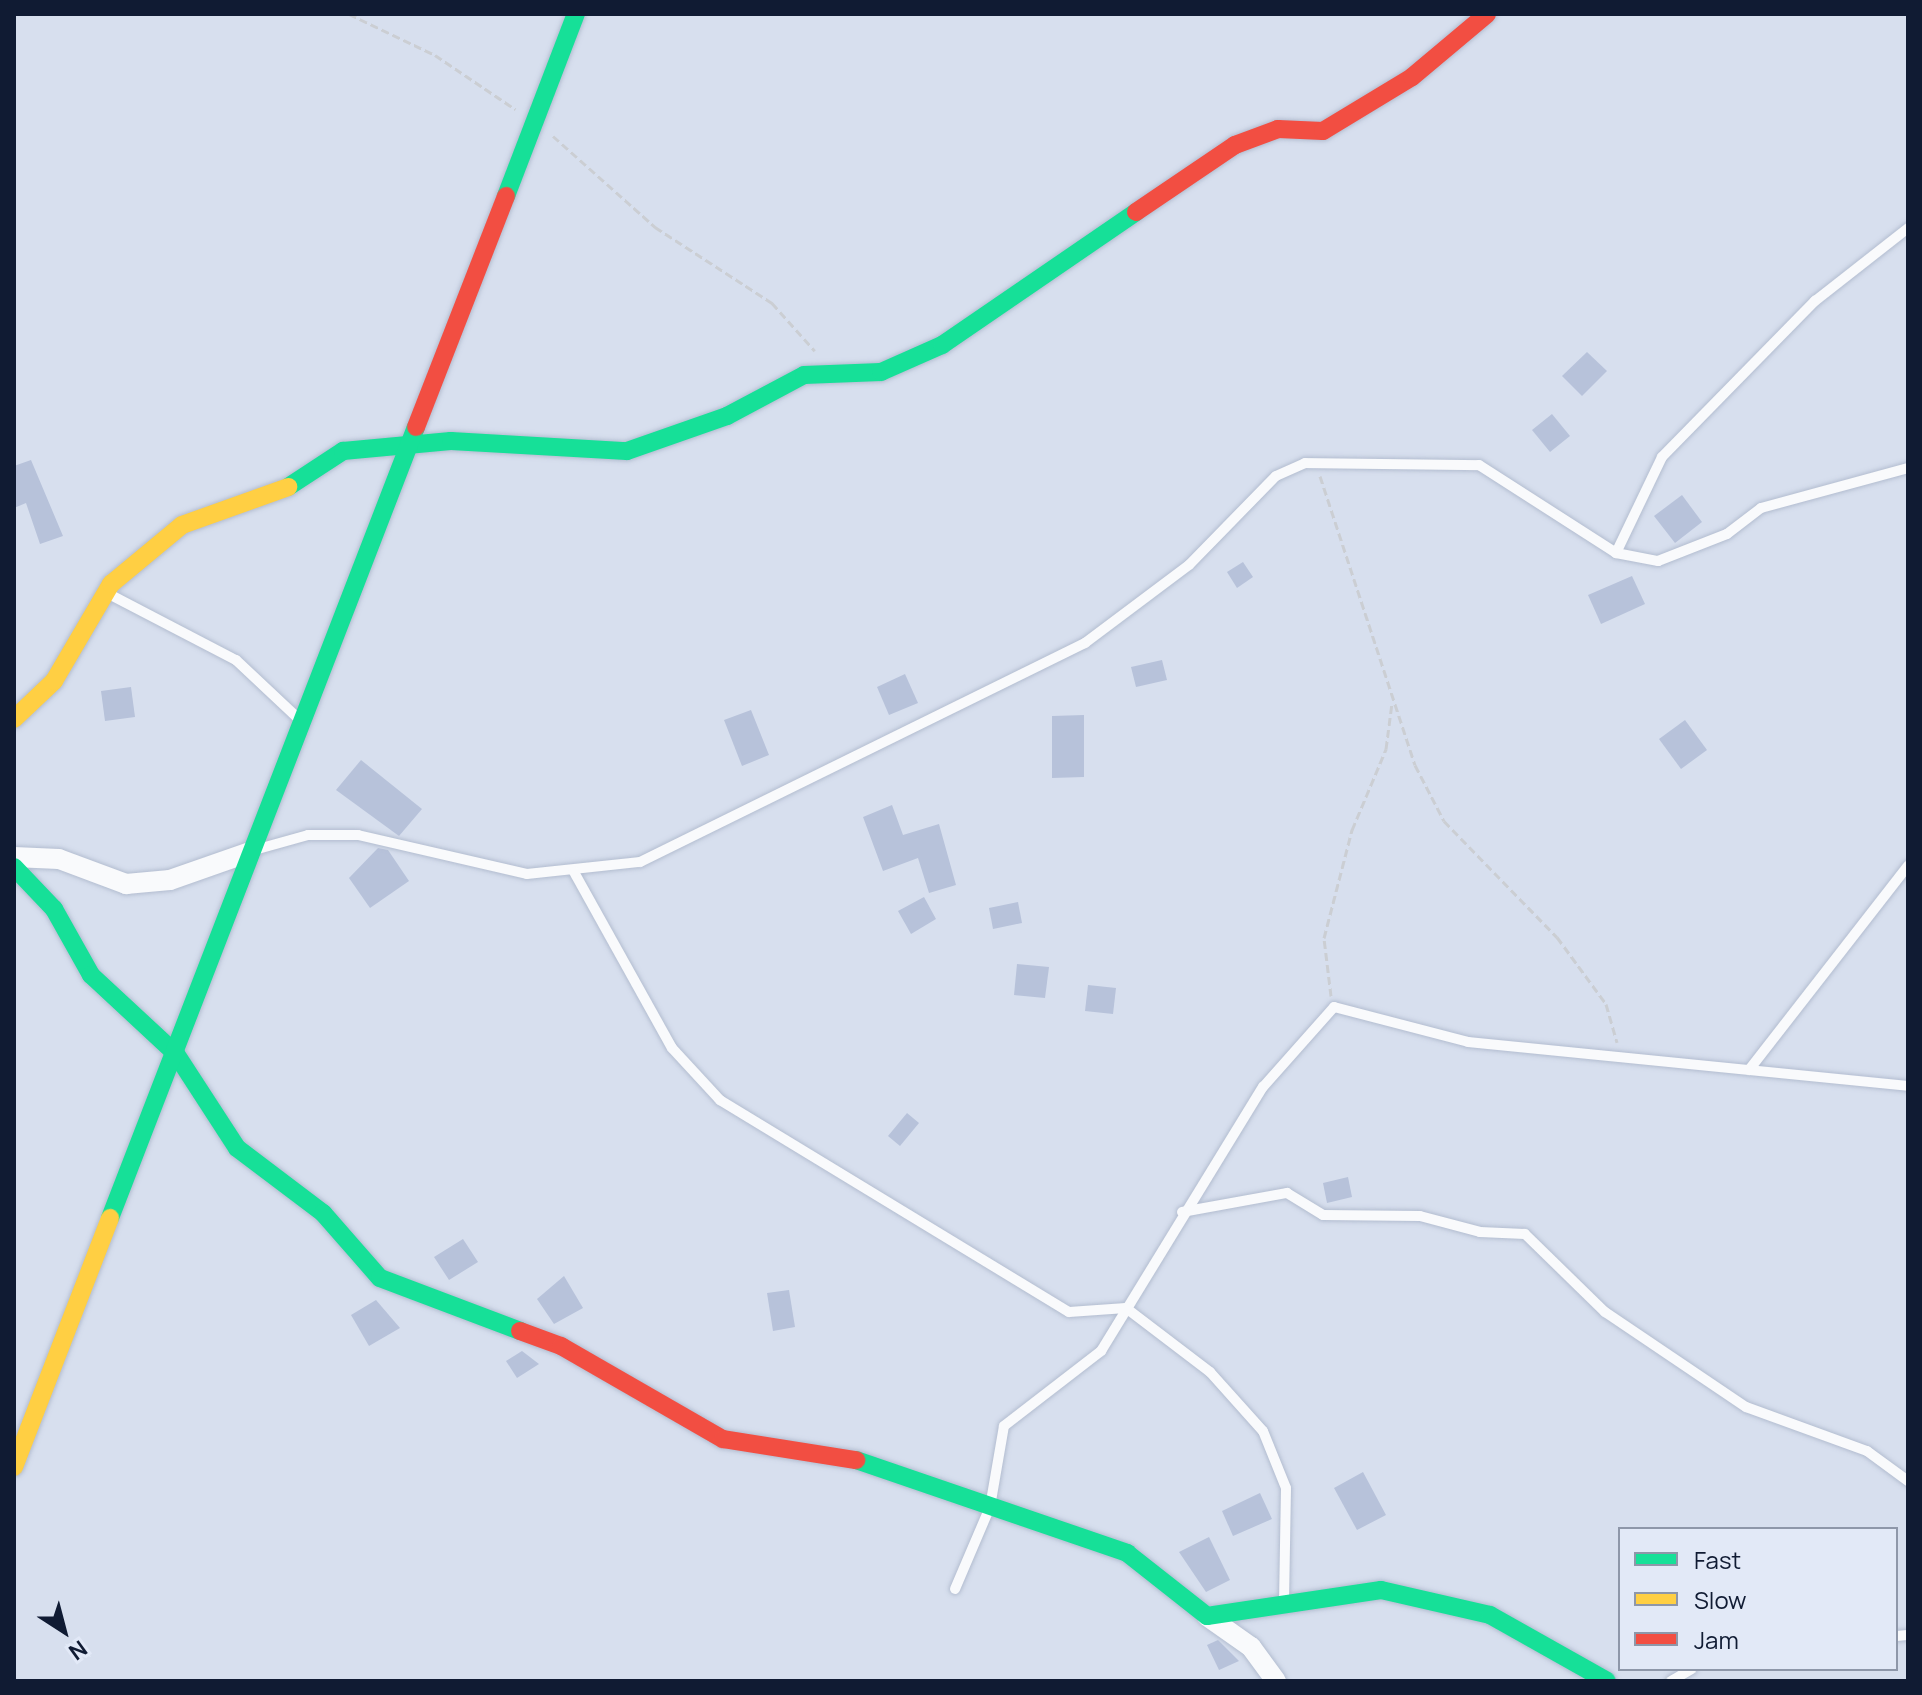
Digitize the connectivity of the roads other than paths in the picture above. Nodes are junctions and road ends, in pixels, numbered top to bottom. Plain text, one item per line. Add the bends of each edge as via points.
1 (576, 14) edge
2 (1487, 14) edge
3 (1908, 228) edge
4 (414, 447) junction
5 (1908, 468) edge
6 (1616, 553) junction
7 (104, 591) junction
8 (14, 719) edge
9 (302, 722) junction
10 (250, 852) junction
11 (14, 857) edge
12 (1908, 866) edge
13 (14, 867) edge
14 (574, 872) junction
15 (176, 1054) junction
16 (1749, 1070) junction
17 (1908, 1086) edge
18 (1182, 1212) junction
19 (1126, 1308) junction
20 (14, 1467) edge
21 (1908, 1481) edge
22 (990, 1507) junction
23 (955, 1589) dead end
24 (1284, 1603) junction
25 (1207, 1616) junction
26 (1688, 1671) edge
27 (1276, 1681) edge
28 (1607, 1681) edge
29 (1671, 1681) edge

1 - 4 street
2 - 4 street via 1412,77 1323,131 1278,129 1235,145 942,345 881,372 804,375 727,416 627,451 451,441
3 - 6 lane via 1815,301 1662,457
4 - 7 street via 343,451 279,493 193,520 145,549
4 - 9 street
5 - 6 lane via 1761,508 1694,551 1658,561
6 - 14 lane via 1479,465 1316,461 1276,476 1189,565 1085,643 640,862
7 - 8 street via 54,681
7 - 9 lane via 236,660
9 - 10 street
10 - 11 street via 170,880 126,884 59,859
10 - 14 lane via 308,835 358,835 527,874
10 - 15 street
12 - 16 lane
13 - 15 street via 54,909 91,975
14 - 19 lane via 672,1048 720,1100 1069,1312
15 - 20 street
15 - 22 street via 237,1148 323,1213 380,1278 561,1346 723,1439 866,1462
16 - 17 lane
16 - 18 lane via 1468,1042 1334,1007 1263,1087
18 - 19 lane
18 - 21 lane via 1287,1193 1323,1215 1420,1216 1480,1232 1525,1234 1605,1312 1746,1407 1867,1451
19 - 22 lane via 1101,1351 1004,1426
19 - 24 lane via 1210,1372 1263,1431 1286,1488
22 - 23 lane
22 - 25 street via 1127,1553
24 - 25 street
24 - 28 street via 1381,1590 1490,1615
25 - 27 street via 1251,1647
26 - 29 lane

